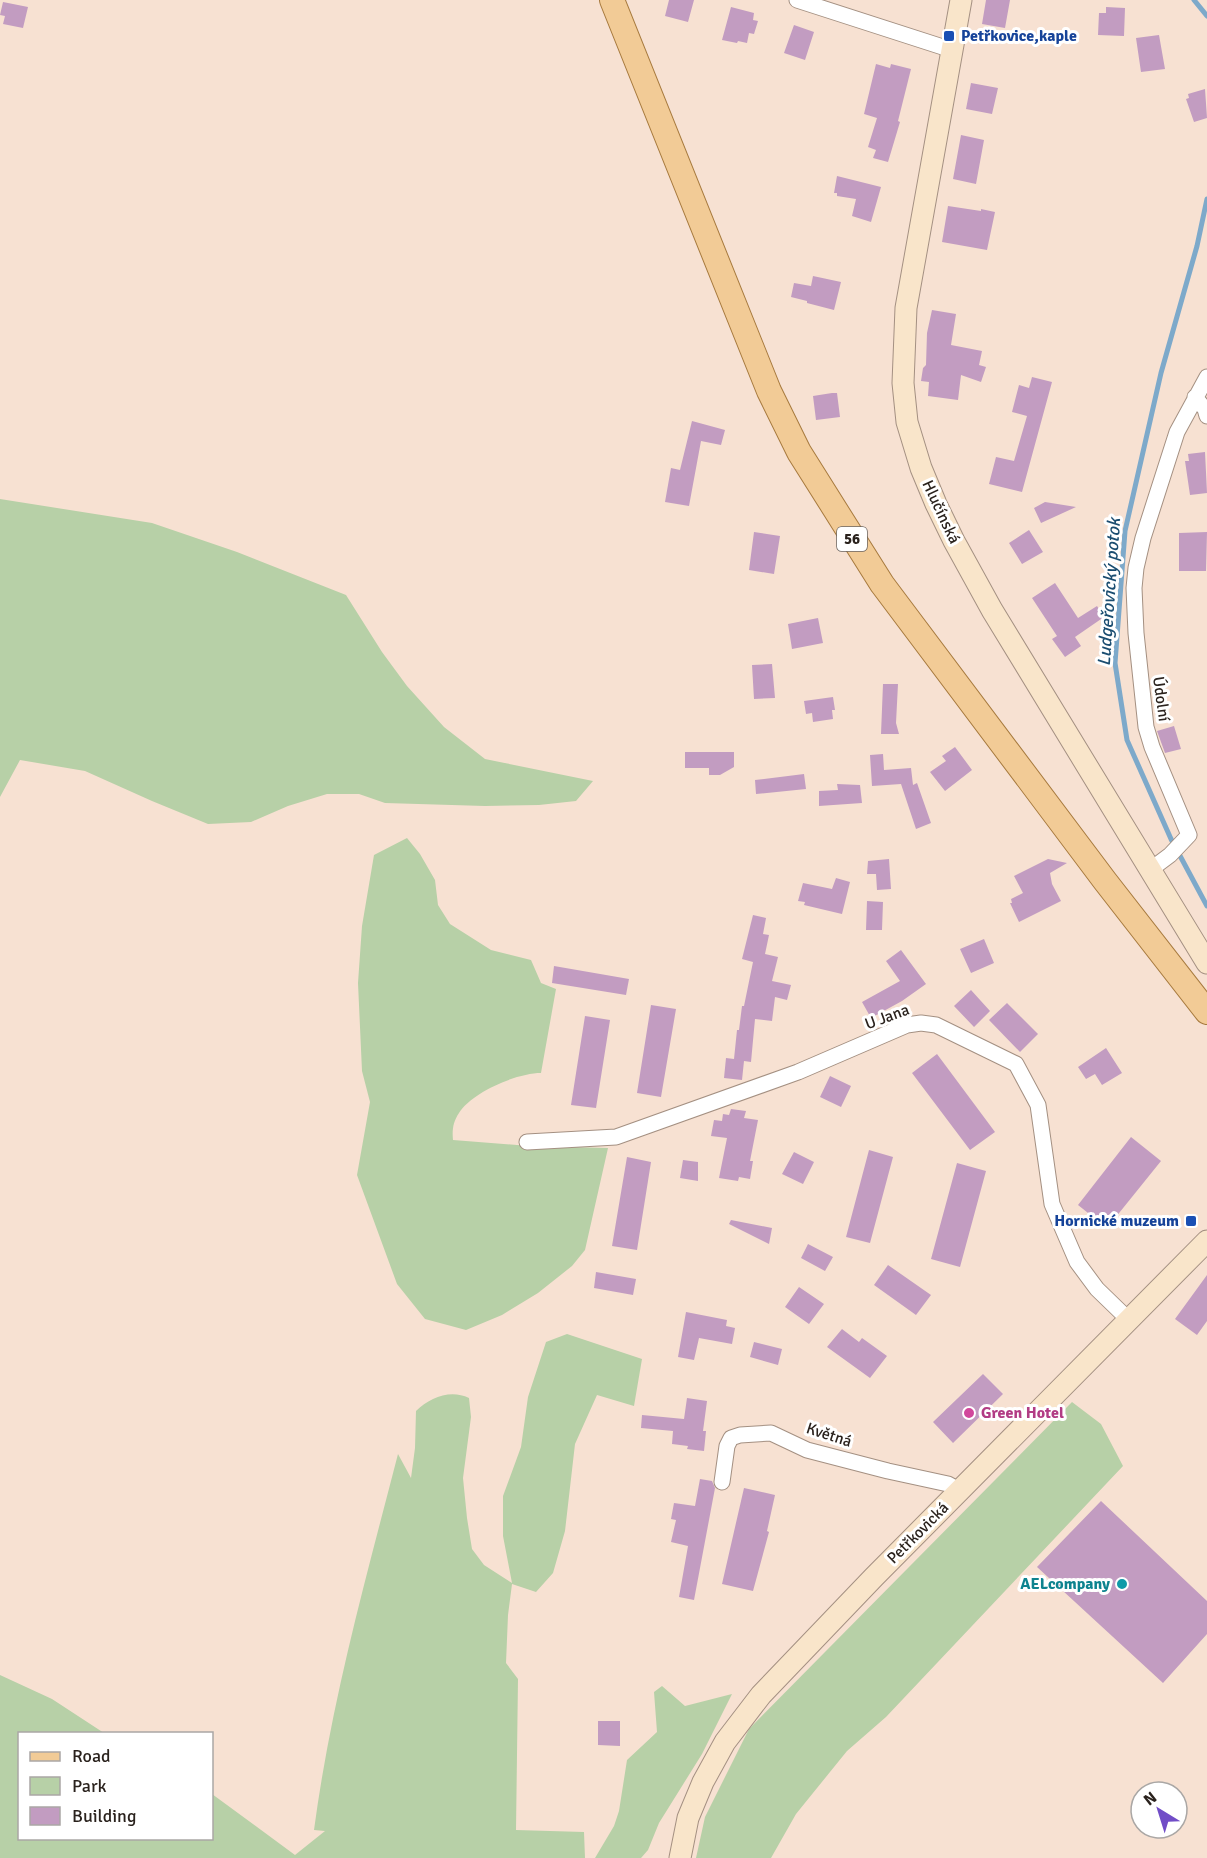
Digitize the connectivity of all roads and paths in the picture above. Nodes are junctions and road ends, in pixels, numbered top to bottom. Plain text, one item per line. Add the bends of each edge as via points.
1 (612, 0) edge
2 (797, 0) edge
3 (961, 0) edge
4 (952, 50) junction
5 (1207, 377) edge
6 (1195, 397) junction
7 (1207, 416) edge
8 (1150, 870) junction
9 (1207, 963) edge
10 (1207, 1012) edge
11 (527, 1142) dead end
12 (1207, 1241) edge
13 (1129, 1320) junction
14 (722, 1482) dead end
15 (959, 1491) junction
16 (680, 1858) edge

1 - 10 main road, 56 via 769,391 799,452 882,584
2 - 4 street
3 - 4 street, Hlučínská
4 - 8 street, Hlučínská via 906,308 903,383 907,422 921,468 954,541
5 - 6 street, Údolní
6 - 7 street
6 - 8 street, Údolní via 1177,432 1159,487 1139,553 1134,588 1146,727 1189,835
8 - 9 street, Hlučínská
11 - 13 street, U Jana via 616,1137 798,1072 907,1025 936,1025 1016,1064 1038,1106 1052,1204 1077,1262 1097,1289
12 - 13 street, Petřkovická
13 - 15 street, Petřkovická
14 - 15 street, Květná via 731,1438 771,1433 807,1450 948,1484
15 - 16 street, Petřkovická via 744,1715 714,1760 693,1805

